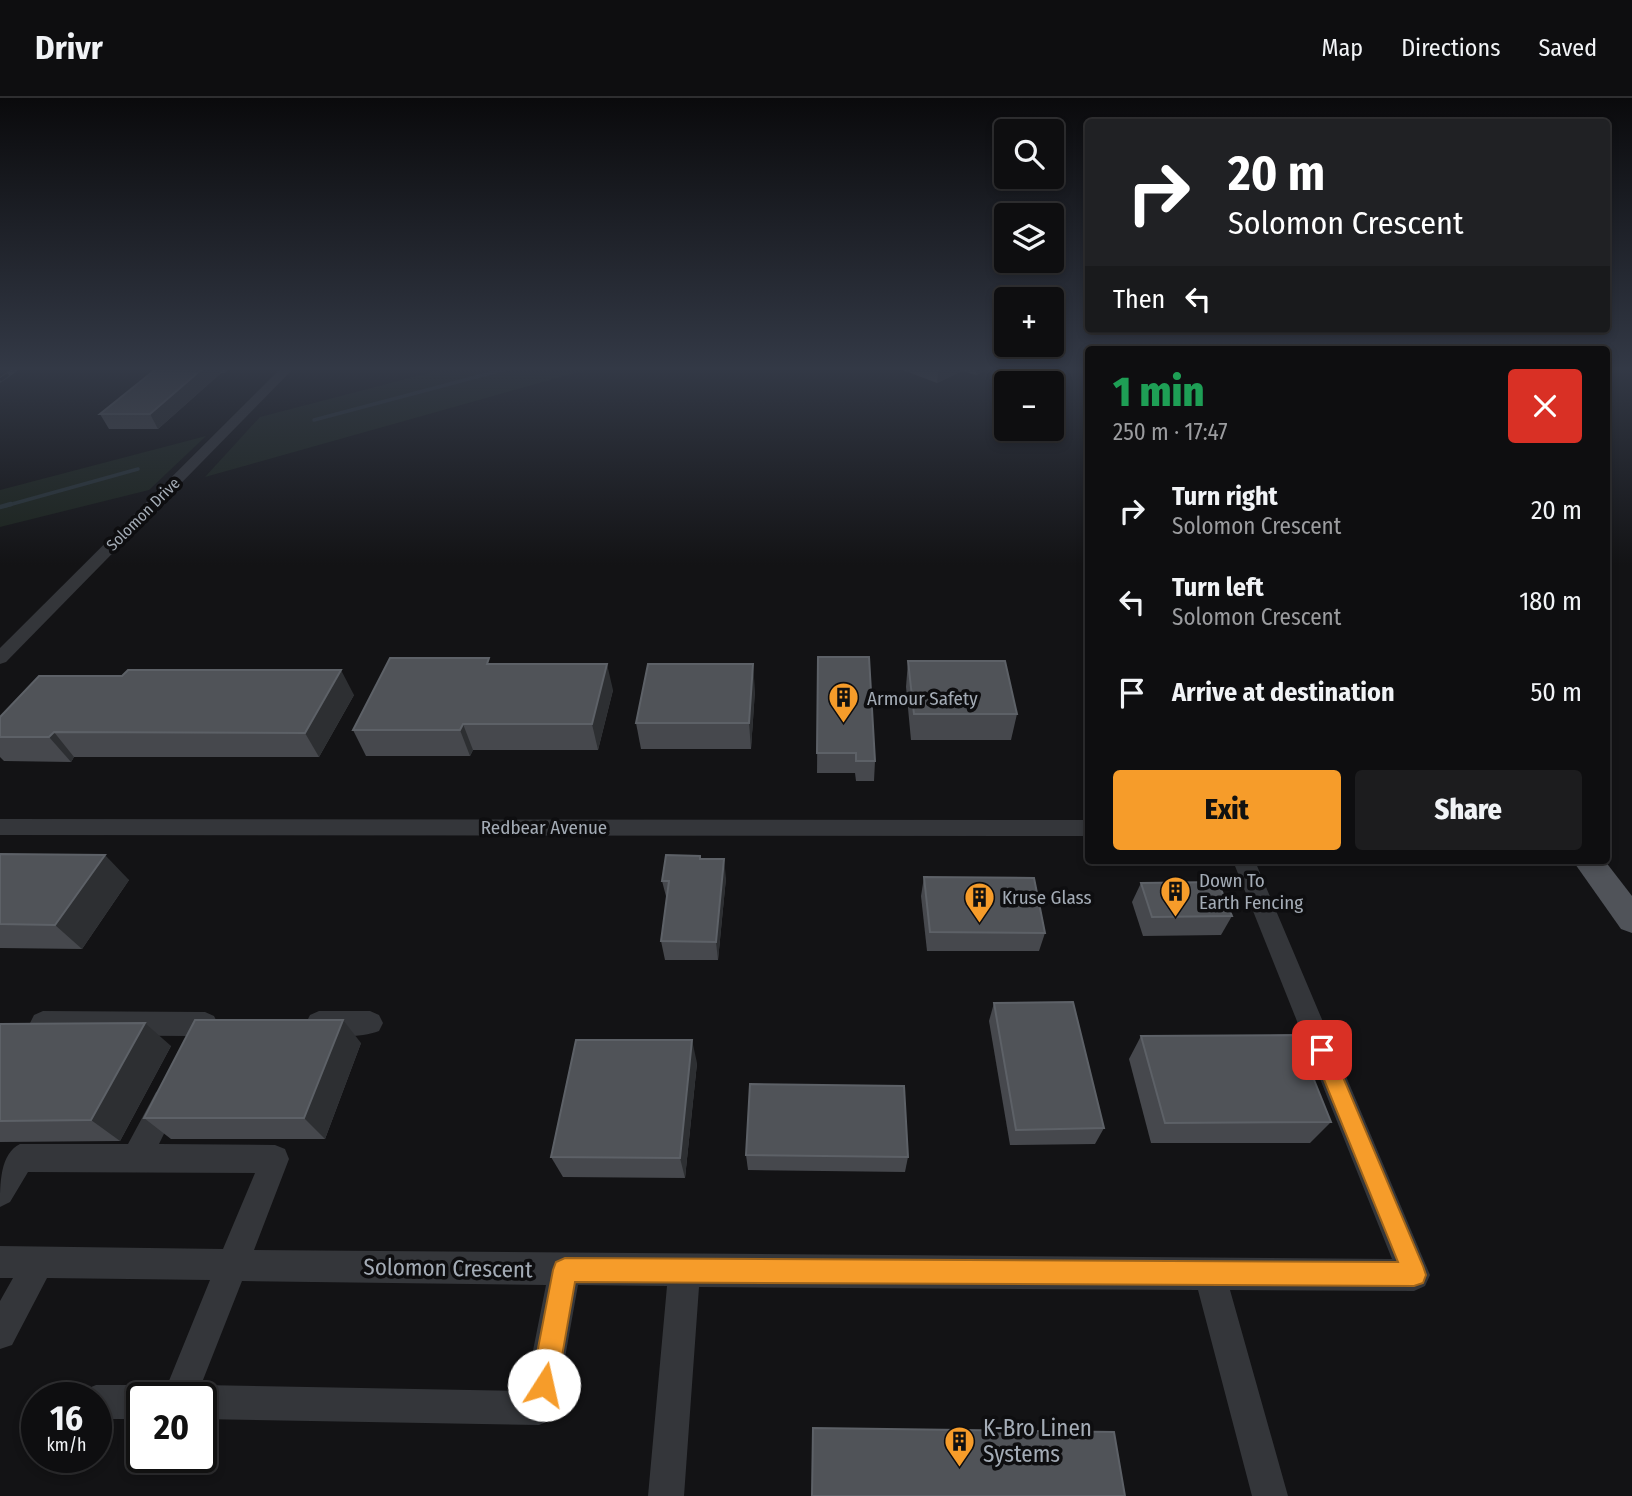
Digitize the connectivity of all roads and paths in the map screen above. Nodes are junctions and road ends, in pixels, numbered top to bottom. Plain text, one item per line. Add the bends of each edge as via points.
1 (222, 434) edge
2 (0, 658) edge
3 (0, 827) edge
4 (1085, 828) edge
5 (1245, 864) edge
6 (1590, 864) edge
7 (1632, 920) edge
8 (43, 1023) edge
9 (288, 1023) edge
10 (370, 1023) dead end
11 (205, 1024) junction
12 (233, 1024) edge
13 (136, 1159) junction
14 (0, 1192) edge
15 (0, 1262) edge
16 (38, 1262) junction
17 (233, 1265) junction
18 (565, 1270) junction
19 (684, 1271) junction
20 (1209, 1272) junction
21 (0, 1333) edge
22 (185, 1382) edge
23 (217, 1402) edge
24 (666, 1496) edge
25 (1270, 1496) edge

1 - 2 street, Solomon Drive
3 - 4 street, Redbear Avenue
5 - 20 street, Solomon Crescent via 1414,1275
6 - 7 main road
8 - 11 street
9 - 10 street
11 - 12 street
11 - 13 street
13 - 14 street via 20,1158
13 - 17 street via 275,1159
15 - 16 street, Solomon Crescent
16 - 17 street, Solomon Crescent
16 - 21 street
17 - 18 street, Solomon Crescent
17 - 22 street
18 - 19 street, Solomon Crescent
18 - 23 street via 539,1408
19 - 20 street, Solomon Crescent
19 - 24 street
20 - 25 street

